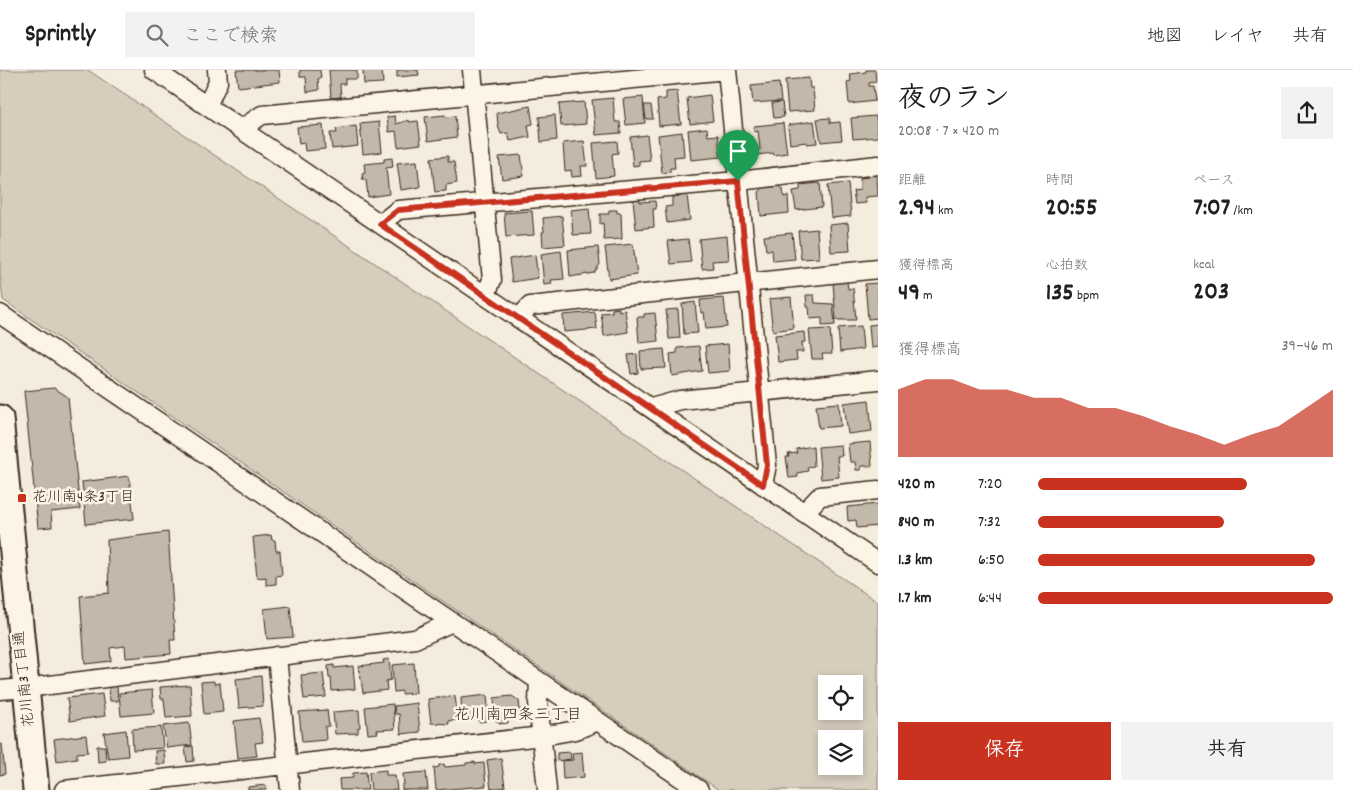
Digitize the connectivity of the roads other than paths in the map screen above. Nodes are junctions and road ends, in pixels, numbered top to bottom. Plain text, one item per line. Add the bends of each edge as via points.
1 (154, 70) edge
2 (217, 70) edge
3 (472, 70) edge
4 (727, 70) edge
5 (474, 94) junction
6 (207, 106) junction
7 (241, 129) junction
8 (878, 165) edge
9 (738, 181) junction
10 (484, 203) junction
11 (380, 224) junction
12 (878, 269) edge
13 (748, 282) junction
14 (485, 296) junction
15 (0, 314) edge
16 (519, 318) junction
17 (878, 380) edge
18 (760, 392) junction
19 (651, 408) junction
20 (0, 418) edge
21 (2, 468) edge
22 (763, 485) junction
23 (878, 490) edge
24 (804, 512) junction
25 (878, 563) edge
26 (8, 580) edge
27 (452, 622) junction
28 (277, 656) junction
29 (539, 681) junction
30 (26, 688) junction
31 (0, 690) edge
32 (598, 721) junction
33 (542, 736) junction
34 (288, 766) junction
35 (36, 790) edge
36 (64, 790) edge
37 (290, 790) edge
38 (547, 790) edge
39 (699, 790) edge

1 - 6 street
2 - 6 street via 218,82
3 - 5 street
4 - 5 street
4 - 9 street
5 - 7 street via 262,115
5 - 10 street
6 - 7 street
7 - 11 street
8 - 9 street
9 - 10 street
9 - 13 street
10 - 11 street via 398,210
10 - 14 street via 492,280
11 - 14 street
12 - 13 street
13 - 16 street via 530,306
13 - 18 street
14 - 16 street
15 - 27 street
16 - 19 street
17 - 18 street
18 - 19 street via 680,400
18 - 22 street via 767,465
19 - 22 street
20 - 21 street, 花川南3丁目通
21 - 26 street, 花川南3丁目通
22 - 24 street
23 - 24 street via 820,496
24 - 25 street
26 - 30 street, 花川南3丁目通
27 - 28 street via 415,639
27 - 29 street
28 - 30 street
28 - 34 street
29 - 32 street
29 - 33 street
30 - 31 street
30 - 35 street, 花川南3丁目通
32 - 33 street via 576,730
32 - 39 street
33 - 34 street
33 - 38 street
34 - 36 street
34 - 37 street

